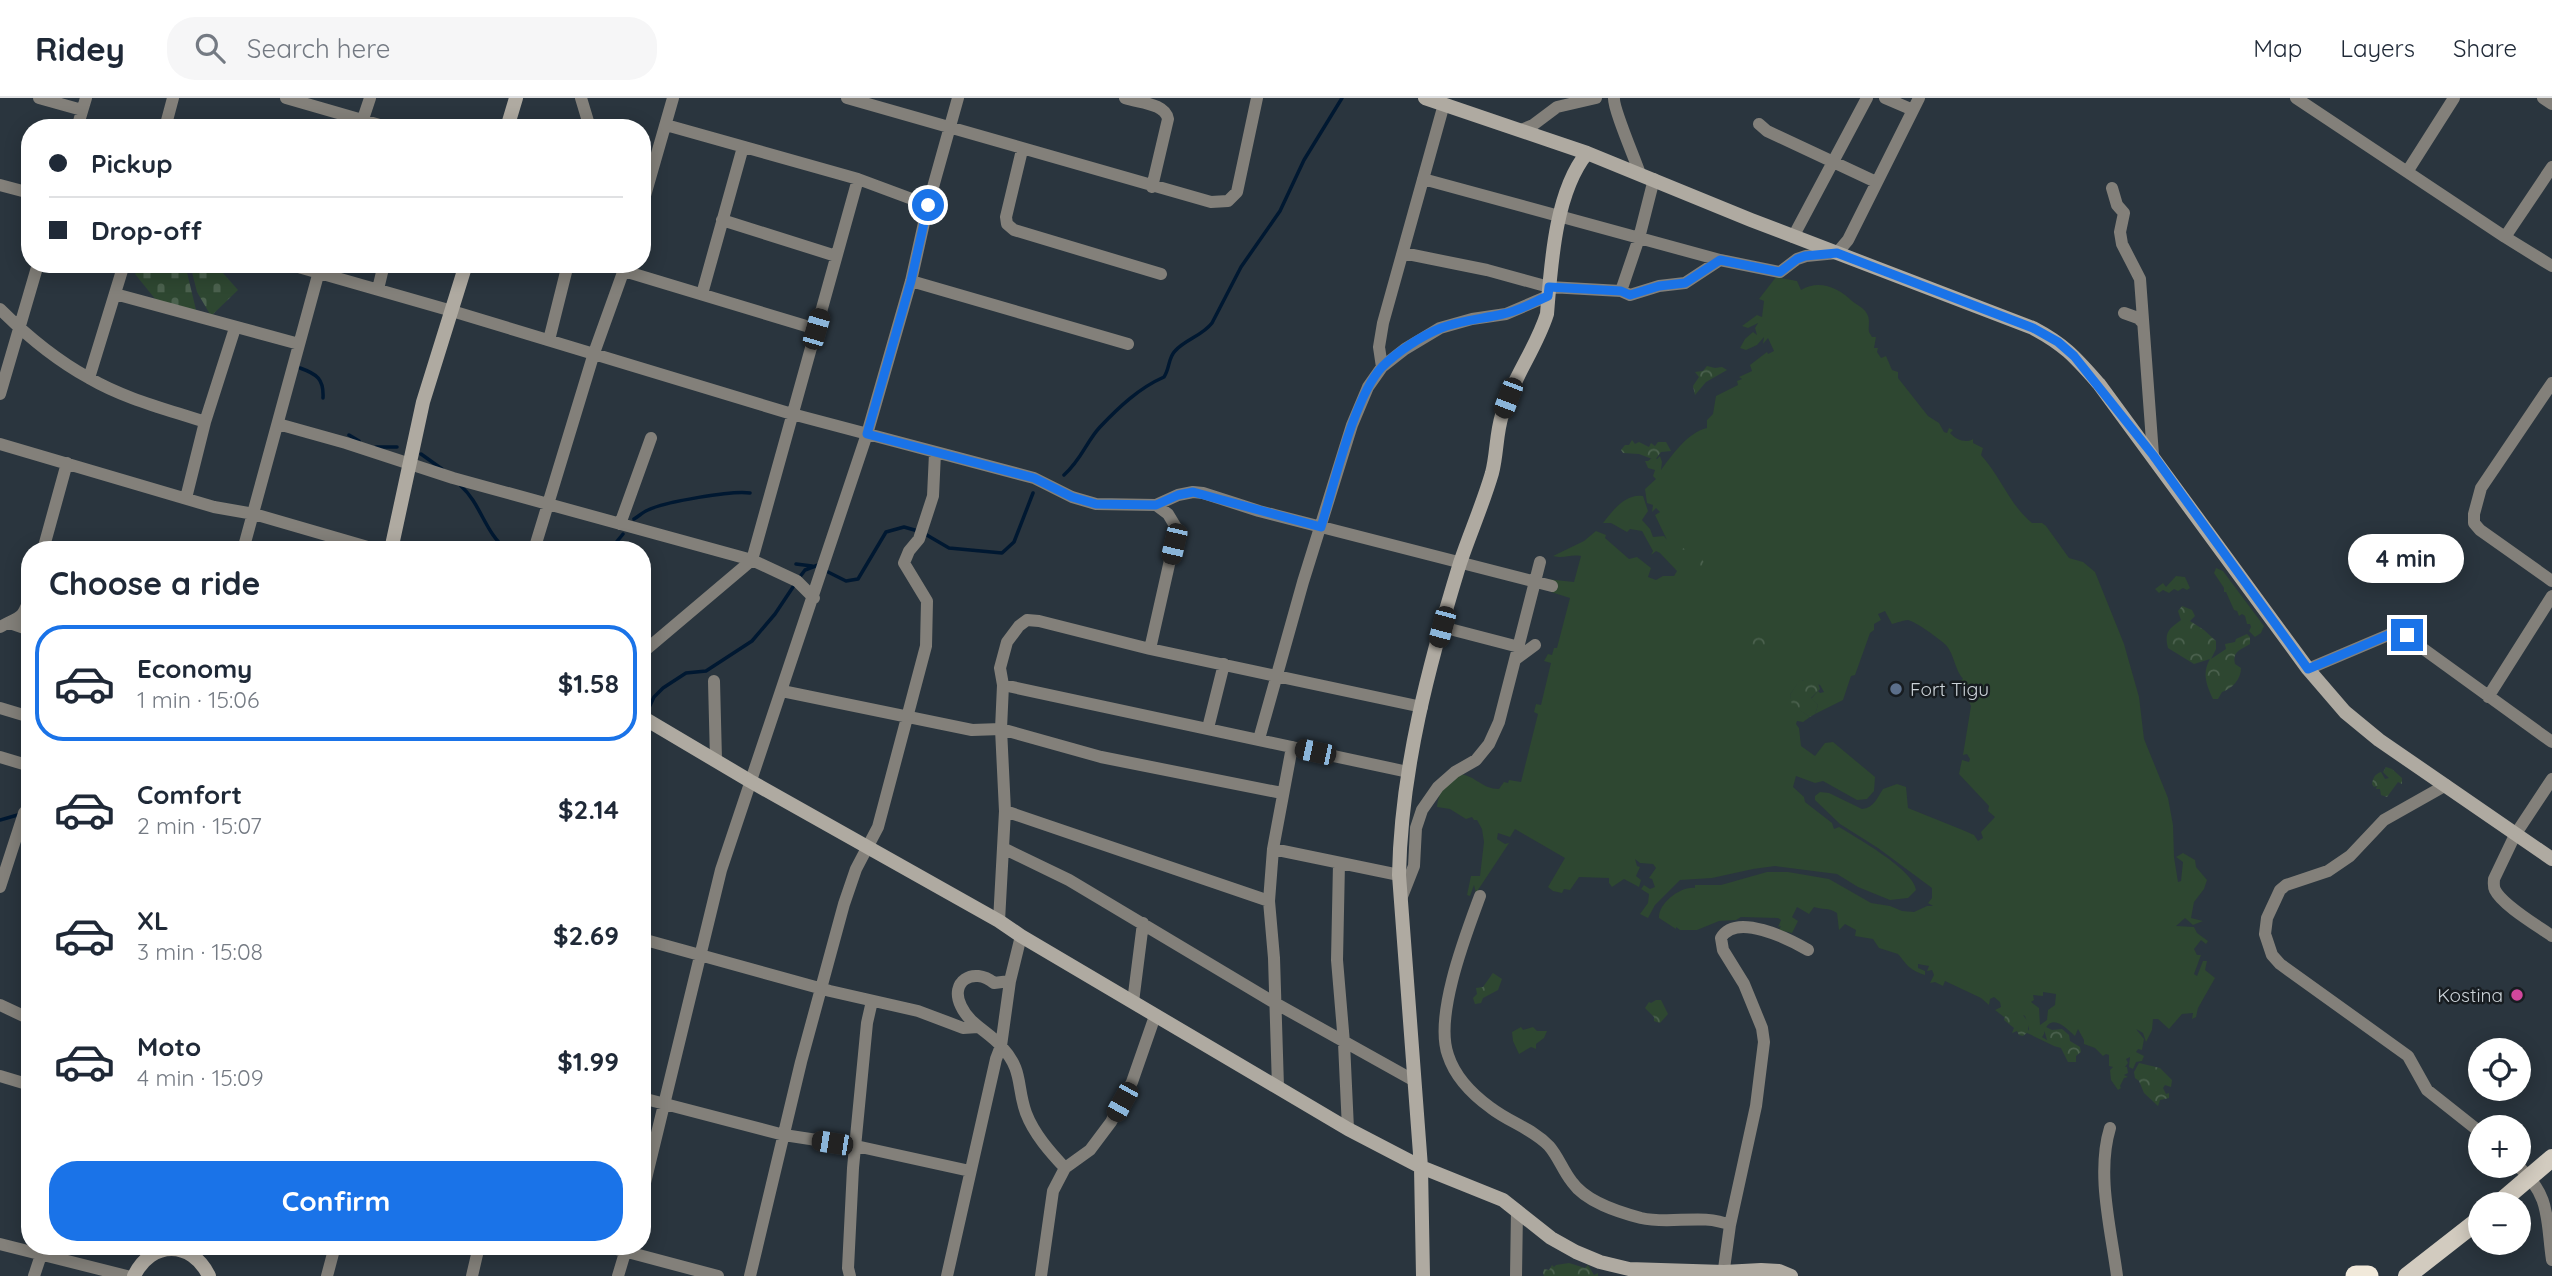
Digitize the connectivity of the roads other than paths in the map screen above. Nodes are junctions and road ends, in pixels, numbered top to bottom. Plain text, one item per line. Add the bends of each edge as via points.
1 (39, 98) edge
2 (173, 98) edge
3 (286, 98) edge
4 (370, 98) edge
5 (516, 98) edge
6 (581, 98) edge
7 (673, 98) edge
8 (846, 98) edge
9 (958, 98) edge
10 (1125, 98) edge
11 (1257, 98) edge
12 (1425, 98) edge
13 (1596, 98) edge
14 (1614, 98) edge
15 (1867, 98) edge
16 (1885, 98) edge
17 (1919, 98) edge
18 (2297, 98) edge
19 (2454, 98) edge
20 (2543, 98) edge
21 (877, 102) edge
22 (2311, 102) edge
23 (84, 104) edge
24 (1444, 104) junction
25 (2552, 104) edge
26 (1913, 110) junction
27 (167, 119) edge
28 (347, 119) edge
29 (363, 119) edge
30 (510, 119) edge
31 (587, 119) edge
32 (1759, 124) dead end
33 (666, 125) junction
34 (950, 127) junction
35 (1521, 130) junction
36 (743, 147) junction
37 (1022, 150) junction
38 (1587, 153) junction
39 (651, 155) edge
40 (657, 157) junction
41 (1834, 163) junction
42 (2552, 167) edge
43 (2407, 172) junction
44 (1640, 174) junction
45 (651, 176) edge
46 (858, 179) junction
47 (1423, 179) junction
48 (1654, 179) junction
49 (1876, 183) junction
50 (0, 185) edge
51 (1152, 187) junction
52 (2112, 188) dead end
53 (21, 191) edge
54 (928, 205) junction
55 (1560, 217) junction
56 (722, 220) junction
57 (1793, 237) junction
58 (2505, 237) junction
59 (1639, 238) junction
60 (1403, 253) junction
61 (1837, 253) junction
62 (836, 256) junction
63 (1720, 260) junction
64 (2552, 266) edge
65 (35, 273) edge
66 (121, 273) edge
67 (319, 273) edge
68 (332, 273) edge
69 (382, 273) edge
70 (463, 273) edge
71 (566, 273) edge
72 (623, 273) edge
73 (640, 273) edge
74 (1161, 274) dead end
75 (911, 281) junction
76 (378, 289) junction
77 (1621, 291) junction
78 (1549, 292) junction
79 (115, 294) junction
80 (702, 294) junction
81 (0, 309) edge
82 (452, 311) junction
83 (2124, 313) dead end
84 (2143, 324) junction
85 (235, 328) junction
86 (19, 329) junction
87 (816, 329) junction
88 (549, 340) junction
89 (299, 344) junction
90 (1128, 344) dead end
91 (594, 353) junction
92 (1382, 367) junction
93 (89, 378) junction
94 (2551, 385) edge
95 (0, 394) edge
96 (792, 414) junction
97 (205, 422) junction
98 (278, 424) junction
99 (867, 434) junction
100 (651, 439) dead end
101 (0, 444) edge
102 (935, 453) junction
103 (2153, 455) junction
104 (67, 463) junction
105 (409, 464) junction
106 (186, 498) junction
107 (548, 505) junction
108 (1156, 505) junction
109 (254, 514) junction
110 (622, 525) junction
111 (1321, 527) junction
112 (46, 541) edge
113 (246, 541) edge
114 (347, 541) edge
115 (393, 541) edge
116 (537, 541) edge
117 (752, 560) junction
118 (1461, 562) junction
119 (1540, 562) dead end
120 (1535, 581) junction
121 (2552, 581) edge
122 (1552, 586) dead end
123 (2552, 596) edge
124 (814, 598) junction
125 (21, 617) edge
126 (5, 625) edge
127 (1442, 627) junction
128 (651, 645) edge
129 (1535, 645) dead end
130 (1150, 649) junction
131 (1517, 653) junction
132 (1224, 664) junction
133 (2308, 669) junction
134 (1275, 676) junction
135 (714, 681) dead end
136 (1003, 685) junction
137 (782, 691) junction
138 (2488, 698) junction
139 (1422, 707) junction
140 (0, 708) edge
141 (21, 714) edge
142 (907, 718) junction
143 (651, 722) edge
144 (1208, 728) junction
145 (1001, 729) junction
146 (1259, 739) junction
147 (2552, 742) edge
148 (1292, 747) junction
149 (0, 757) edge
150 (716, 760) junction
151 (21, 763) edge
152 (1408, 772) junction
153 (2552, 779) edge
154 (750, 781) junction
155 (2446, 785) junction
156 (1282, 793) junction
157 (1005, 811) junction
158 (21, 822) edge
159 (2515, 835) junction
160 (869, 848) junction
161 (1004, 849) junction
162 (1273, 849) junction
163 (2552, 859) edge
164 (1339, 863) junction
165 (1399, 875) junction
166 (0, 887) edge
167 (1480, 896) dead end
168 (1401, 900) junction
169 (1269, 901) junction
170 (999, 920) junction
171 (1143, 923) junction
172 (1021, 936) junction
173 (2552, 936) edge
174 (651, 942) edge
175 (1808, 950) dead end
176 (699, 955) junction
177 (1010, 981) junction
178 (821, 988) junction
179 (872, 1001) junction
180 (1133, 1002) junction
181 (1275, 1003) junction
182 (0, 1005) edge
183 (21, 1015) edge
184 (1155, 1016) junction
185 (978, 1027) junction
186 (1344, 1043) junction
187 (1001, 1046) junction
188 (0, 1076) edge
189 (1413, 1080) junction
190 (21, 1082) edge
191 (1278, 1087) junction
192 (651, 1100) edge
193 (665, 1104) junction
194 (2468, 1122) edge
195 (2110, 1128) dead end
196 (1348, 1129) junction
197 (784, 1135) junction
198 (856, 1146) junction
199 (2552, 1158) edge
200 (651, 1159) edge
201 (1421, 1167) junction
202 (1065, 1168) junction
203 (2531, 1168) edge
204 (970, 1171) junction
205 (2518, 1178) edge
206 (2529, 1178) edge
207 (2507, 1192) edge
208 (1517, 1210) junction
209 (1730, 1225) junction
210 (2468, 1228) edge
211 (0, 1244) edge
212 (21, 1248) edge
213 (41, 1255) edge
214 (56, 1255) edge
215 (151, 1255) edge
216 (192, 1255) edge
217 (333, 1255) edge
218 (477, 1255) edge
219 (624, 1255) edge
220 (646, 1255) edge
221 (2552, 1260) edge
222 (848, 1273) edge
223 (1723, 1274) edge
224 (34, 1276) edge
225 (127, 1276) edge
226 (134, 1276) edge
227 (209, 1276) edge
228 (327, 1276) edge
229 (472, 1276) edge
230 (618, 1276) edge
231 (718, 1276) edge
232 (750, 1276) edge
233 (947, 1276) edge
234 (1041, 1276) edge
235 (1423, 1276) edge
236 (1517, 1276) edge
237 (1791, 1276) edge
238 (2118, 1276) edge
239 (2356, 1276) edge
240 (2368, 1276) edge
241 (2407, 1276) edge

1 - 23 street
2 - 27 street
3 - 28 street
4 - 29 street
5 - 30 street
6 - 31 street
7 - 33 street
8 - 21 street
9 - 34 street
10 - 51 street via 1161,107 1167,113
11 - 51 street via 1237,192 1228,201 1211,202
12 - 24 street
13 - 35 street via 1557,107
14 - 44 street
15 - 41 street
16 - 26 street
17 - 26 street
18 - 22 street
19 - 43 street
20 - 25 street
21 - 34 street
22 - 43 street
24 - 35 street
24 - 47 street
26 - 49 street
32 - 41 street
33 - 36 street
33 - 40 street
34 - 37 street
34 - 54 street
35 - 38 street
36 - 46 street
36 - 56 street
37 - 51 street
37 - 74 street via 1007,224 1014,230
38 - 44 street
38 - 55 street via 1575,168
39 - 40 street
40 - 45 street
41 - 49 street
41 - 57 street
42 - 58 street
43 - 58 street
44 - 48 street
46 - 54 street
46 - 62 street
47 - 55 street
47 - 60 street
48 - 57 street
48 - 59 street
49 - 61 street
50 - 53 street
52 - 84 street via 2124,213 2122,244 2140,279
54 - 75 street
55 - 59 street
55 - 78 street
56 - 62 street
56 - 80 street
57 - 61 street
58 - 64 street
59 - 63 street
59 - 77 street
60 - 78 street via 1487,270
60 - 92 street via 1379,347
61 - 63 street via 1805,256 1780,272
61 - 103 street via 2033,328 2058,342 2099,384
62 - 87 street
63 - 77 street via 1685,283 1630,295
65 - 86 street
66 - 79 street
67 - 89 street
68 - 76 street
69 - 76 street
70 - 82 street
71 - 88 street
72 - 91 street
73 - 80 street
75 - 90 street
75 - 99 street
76 - 82 street
77 - 78 street
78 - 92 street via 1506,314 1440,328
78 - 118 street via 1543,327 1501,417 1492,472
79 - 85 street
79 - 93 street
80 - 87 street
81 - 86 street
82 - 88 street
82 - 105 street
83 - 84 street
84 - 103 street
85 - 89 street
85 - 97 street
86 - 93 street
86 - 95 street
87 - 96 street
88 - 91 street
89 - 98 street
91 - 96 street
91 - 107 street
92 - 111 street via 1368,387 1353,425
93 - 97 street
94 - 121 street via 2481,488 2474,523
96 - 99 street
96 - 117 street
97 - 106 street
98 - 105 street
98 - 109 street
99 - 102 street
99 - 124 street
100 - 110 street
101 - 104 street
102 - 108 street via 1034,478 1096,504
102 - 142 street via 933,496 919,539 904,563 928,610 926,646
103 - 133 street
104 - 106 street
104 - 112 street
105 - 107 street
105 - 115 street
106 - 109 street
107 - 110 street
107 - 116 street
108 - 111 street via 1178,495 1203,493
108 - 130 street via 1177,529
109 - 113 street
109 - 114 street
110 - 117 street
111 - 118 street
111 - 134 street
117 - 124 street via 797,581
117 - 128 street
118 - 120 street
118 - 127 street
119 - 120 street
120 - 122 street
120 - 131 street
123 - 138 street
124 - 137 street
125 - 126 street
127 - 131 street
127 - 139 street
129 - 131 street
130 - 132 street
130 - 136 street via 1027,620 1007,642 1000,668
131 - 168 street via 1489,744 1476,760 1438,787 1422,810 1414,866
132 - 134 street
132 - 144 street
133 - 138 street via 2400,632
133 - 155 street via 2345,712
134 - 139 street
134 - 146 street
135 - 150 street
136 - 144 street
136 - 145 street
137 - 142 street
137 - 154 street
138 - 147 street
139 - 152 street
140 - 141 street
142 - 145 street via 972,730
142 - 160 street
143 - 150 street
144 - 146 street
145 - 156 street via 1101,757
145 - 157 street
146 - 148 street
148 - 152 street
148 - 156 street
149 - 151 street
150 - 154 street
152 - 165 street
153 - 159 street
154 - 160 street
154 - 176 street
155 - 159 street
155 - 194 street via 2384,820 2350,856 2328,871 2286,885 2267,918 2265,934 2280,964 2408,1056 2427,1090
156 - 162 street
157 - 161 street
157 - 169 street
158 - 166 street
159 - 163 street
159 - 173 street via 2494,878 2495,891
160 - 170 street
160 - 178 street via 856,869
161 - 170 street
161 - 171 street
162 - 164 street
162 - 169 street
164 - 165 street
164 - 186 street via 1337,960
165 - 168 street
167 - 209 street via 1461,948 1444,1030 1455,1072 1491,1109 1550,1147 1588,1199 1643,1218 1703,1218
168 - 189 street
169 - 181 street
170 - 172 street
171 - 180 street
171 - 181 street
172 - 177 street
172 - 180 street
174 - 176 street
175 - 209 street via 1785,937 1751,928 1735,928 1721,938 1723,950 1744,984 1764,1042 1747,1154
176 - 178 street
176 - 193 street
177 - 185 street via 994,983 978,974 962,982 958,990 962,1009
177 - 187 street
178 - 179 street
178 - 197 street
179 - 185 street via 963,1028
179 - 198 street
180 - 184 street
181 - 186 street
181 - 191 street
182 - 183 street
184 - 191 street
184 - 202 street via 1132,1082 1111,1122 1090,1150
185 - 187 street
186 - 189 street
186 - 196 street
187 - 202 street via 1019,1074 1026,1112
187 - 204 street
188 - 190 street
189 - 201 street
191 - 196 street
192 - 193 street
193 - 197 street
193 - 200 street
195 - 238 street via 2103,1172
196 - 201 street
197 - 198 street
197 - 232 street
198 - 204 street
198 - 222 street
199 - 203 main road
201 - 208 street via 1485,1191
201 - 235 street
202 - 234 street via 1053,1191
204 - 233 street
205 - 207 main road
206 - 221 street via 2544,1198
208 - 223 street via 1551,1238 1600,1262 1629,1269
208 - 236 street
209 - 223 street
210 - 241 main road
211 - 212 street
213 - 224 street
214 - 225 street
215 - 226 street
216 - 227 street
217 - 228 street
218 - 229 street
219 - 230 street
220 - 231 street
223 - 237 street via 1761,1270
239 - 240 highway

